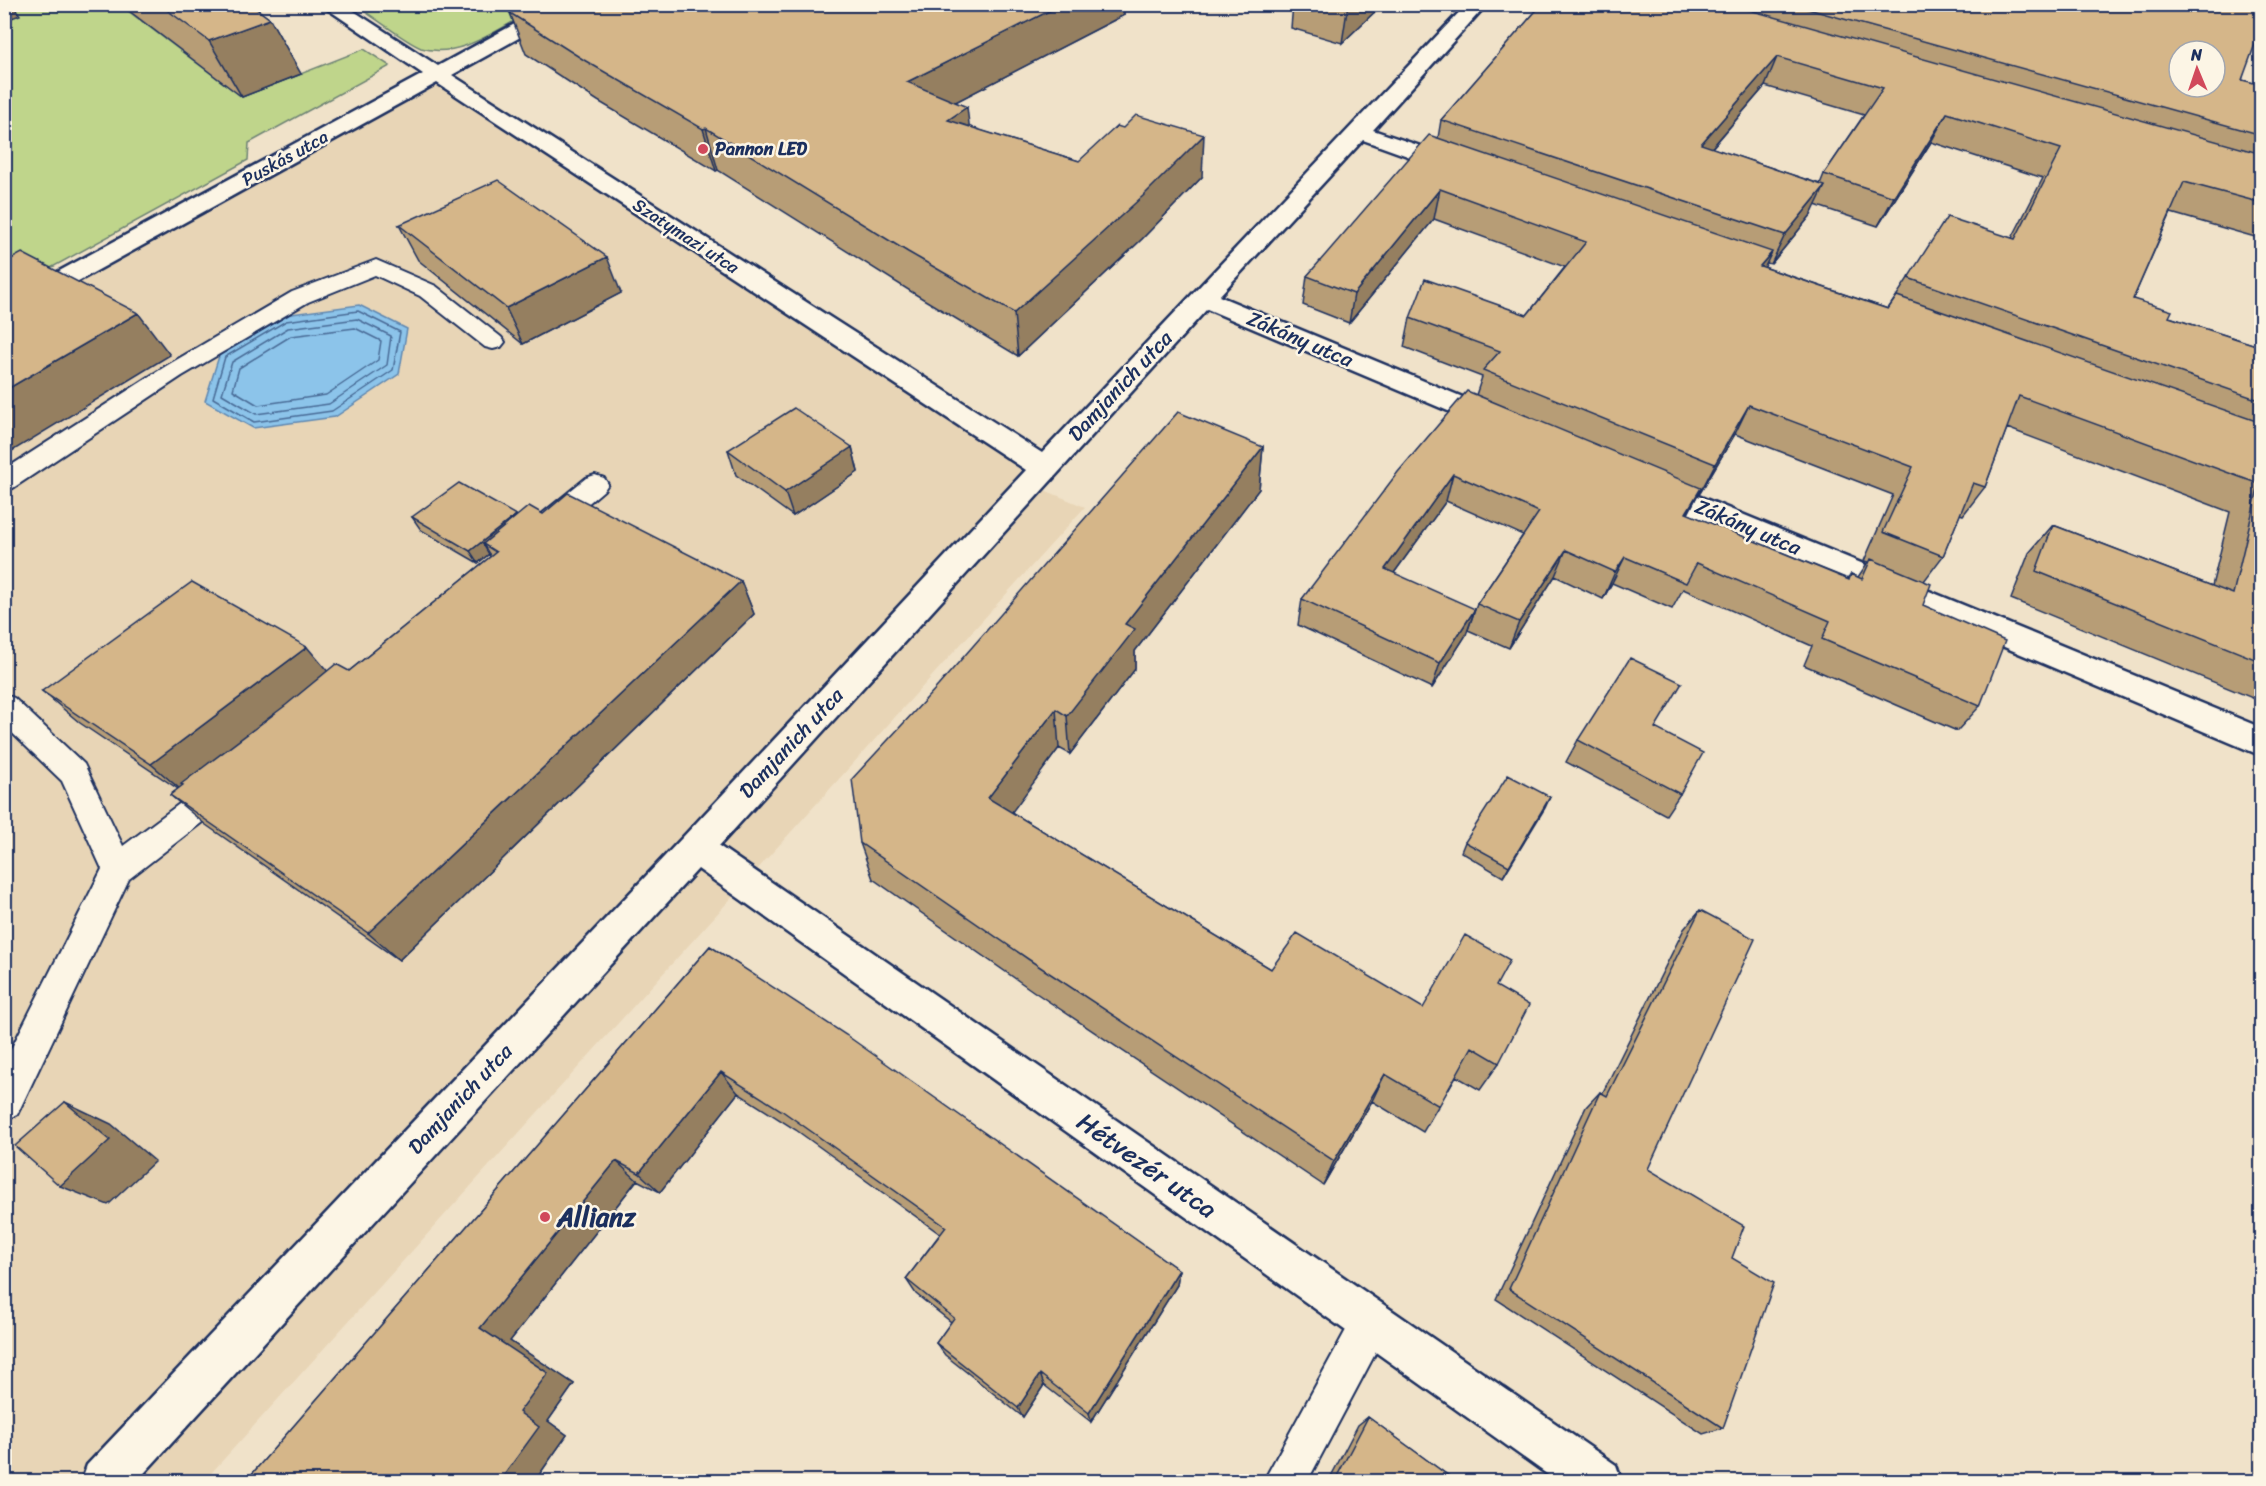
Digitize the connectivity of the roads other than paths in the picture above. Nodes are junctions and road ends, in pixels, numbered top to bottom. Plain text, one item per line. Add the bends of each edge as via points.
1 (329, 4) edge
2 (566, 4) edge
3 (1478, 4) edge
4 (437, 74) junction
5 (1359, 132) junction
6 (1483, 175) edge
7 (1202, 298) junction
8 (4, 312) edge
9 (494, 342) dead end
10 (1522, 432) edge
11 (1044, 468) junction
12 (1633, 479) edge
13 (4, 482) edge
14 (595, 484) dead end
15 (522, 544) edge
16 (4, 706) edge
17 (2262, 743) edge
18 (248, 769) edge
19 (695, 848) junction
20 (118, 869) junction
21 (4, 1102) edge
22 (1372, 1322) junction
23 (104, 1482) edge
24 (1284, 1482) edge
25 (1599, 1482) edge

1 - 4 street, Szatymazi utca
2 - 4 street, Puskás utca
3 - 5 street, Damjanich utca
4 - 8 street, Puskás utca
4 - 11 street, Szatymazi utca
5 - 6 street
5 - 7 street, Damjanich utca
7 - 10 street, Zákány utca
7 - 11 street, Damjanich utca
9 - 13 lane via 428,291 376,267 300,297 174,371
11 - 19 street, Damjanich utca
12 - 17 street, Zákány utca
14 - 15 lane
16 - 20 lane via 73,773
18 - 20 lane
19 - 22 street, Hétvezér utca
19 - 23 street, Damjanich utca
20 - 21 lane
22 - 24 lane
22 - 25 street, Hétvezér utca

